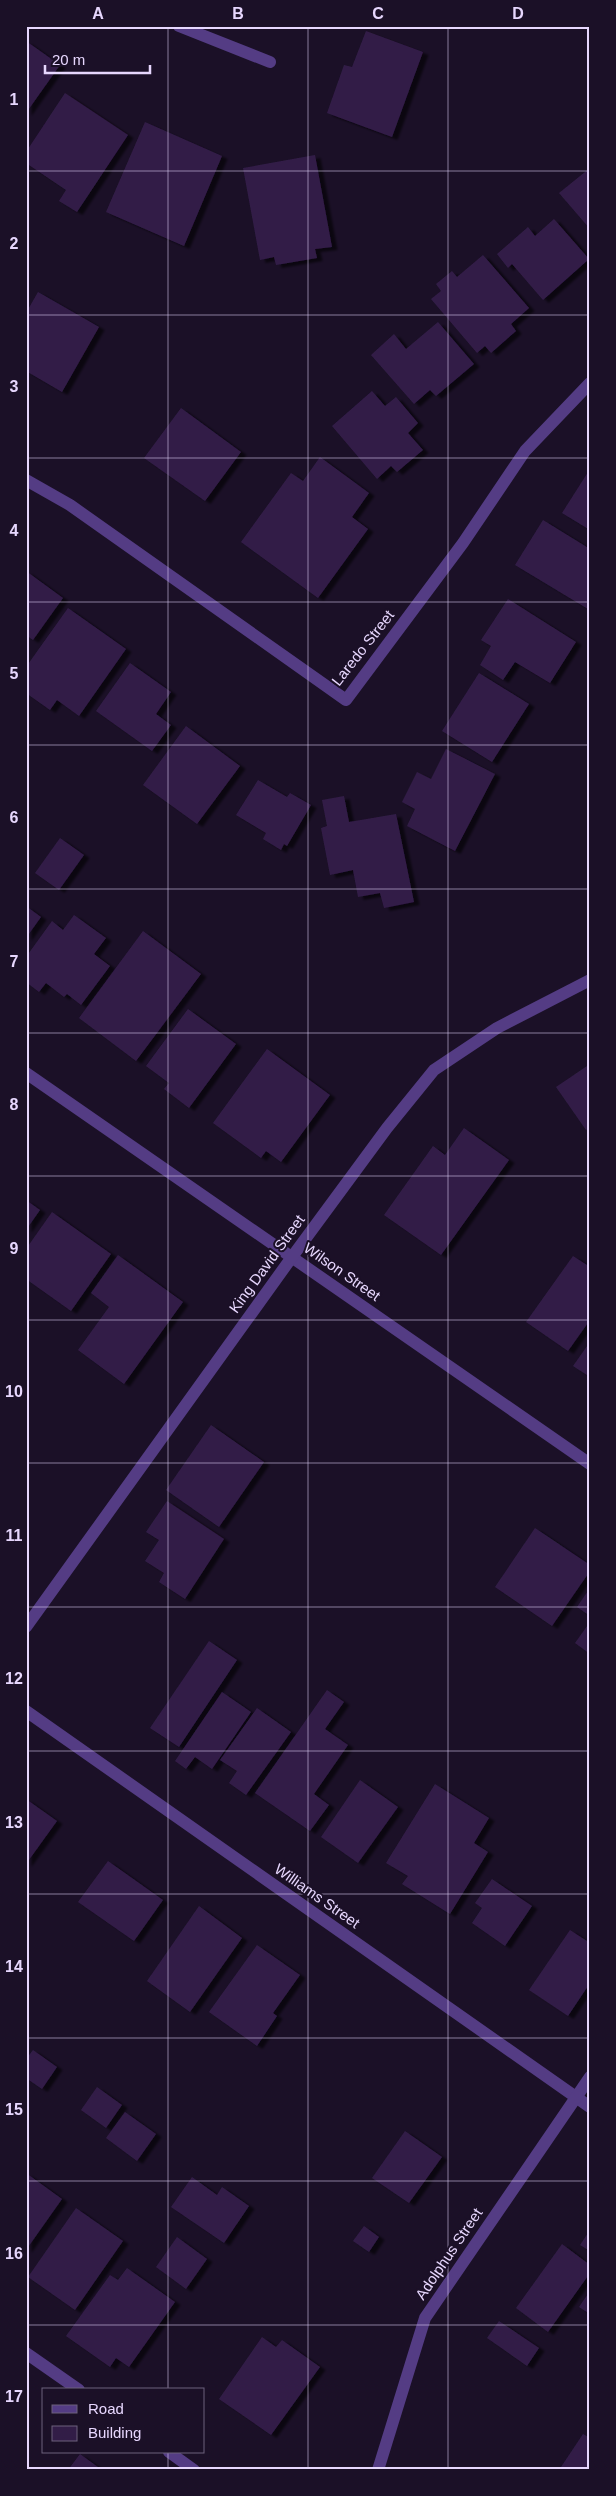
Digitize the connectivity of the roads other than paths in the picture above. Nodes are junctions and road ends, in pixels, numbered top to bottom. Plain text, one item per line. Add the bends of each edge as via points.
1 (179, 26) edge
2 (270, 62) dead end
3 (590, 383) edge
4 (26, 480) edge
5 (590, 980) edge
6 (26, 1073) edge
7 (292, 1257) junction
8 (590, 1464) edge
9 (26, 1627) edge
10 (26, 1711) edge
11 (590, 2077) edge
12 (576, 2097) junction
13 (590, 2107) edge
14 (26, 2353) edge
15 (76, 2388) edge
16 (172, 2454) edge
17 (194, 2470) edge
18 (378, 2470) edge

1 - 2 street
3 - 4 street, Laredo Street via 526,451 463,543 346,700 70,505
5 - 7 street, King David Street via 497,1028 434,1070
6 - 7 street, Wilson Street
7 - 8 street, Wilson Street
7 - 9 street, King David Street
10 - 12 street, Williams Street
11 - 12 street, Adolphus Street
12 - 13 street, Williams Street
12 - 18 street, Adolphus Street via 425,2318
14 - 15 street
16 - 17 street

